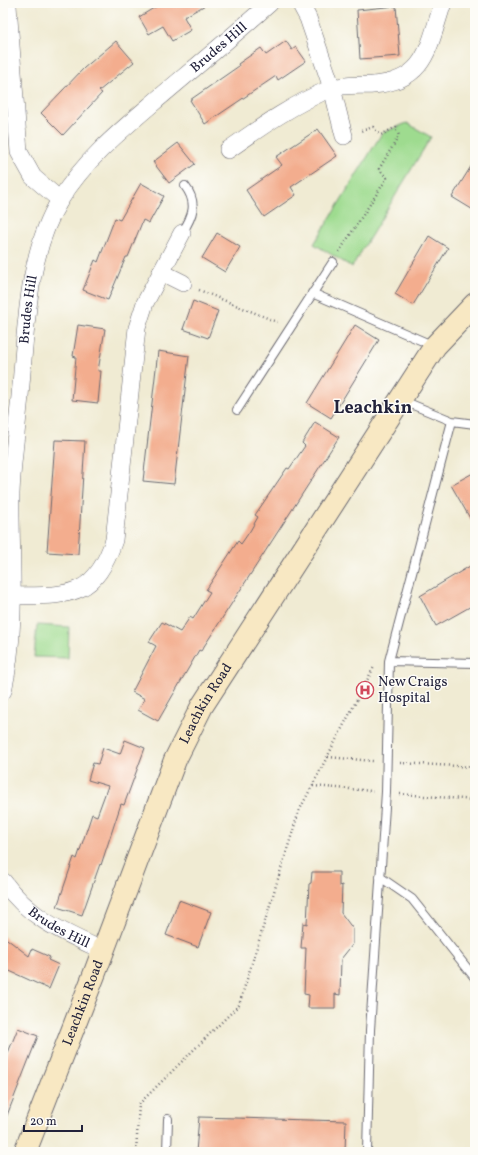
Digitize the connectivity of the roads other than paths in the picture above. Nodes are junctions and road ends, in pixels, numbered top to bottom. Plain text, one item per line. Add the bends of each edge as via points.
1 (270, 3) edge
2 (300, 3) edge
3 (442, 3) edge
4 (8, 6) dead end
5 (251, 10) edge
6 (332, 88) junction
7 (344, 136) road end
8 (228, 150) dead end
9 (185, 186) dead end
10 (60, 200) junction
11 (182, 233) joint
12 (333, 262) road end
13 (161, 272) junction
14 (184, 283) road end
15 (312, 293) junction
16 (475, 304) edge
17 (435, 346) junction
18 (400, 399) junction
19 (237, 410) dead end
20 (452, 421) junction
21 (475, 424) edge
22 (12, 596) junction
23 (389, 661) junction
24 (475, 663) edge
25 (3, 691) edge
26 (380, 877) junction
27 (3, 881) edge
28 (104, 950) junction
29 (475, 978) edge
30 (168, 1119) dead end
31 (25, 1152) edge
32 (167, 1152) edge
33 (367, 1152) edge

1 - 5 street, Brudes Hill
2 - 6 street via 308,18
3 - 6 street via 424,56 416,69 389,84
4 - 10 street via 18,152 33,177
5 - 10 street, Brudes Hill via 91,159
6 - 7 street
6 - 8 street via 282,112
9 - 11 lane via 192,195 194,207 189,223
10 - 22 street, Brudes Hill via 36,260 28,312 11,493
11 - 13 street
12 - 15 lane
13 - 14 street
13 - 22 street via 145,303 137,328 114,540 107,560 94,578 80,589 61,595
15 - 17 lane
15 - 19 lane
16 - 17 street, Leachkin Road
17 - 18 street, Leachkin Road
18 - 20 lane
18 - 28 street, Leachkin Road via 202,706 174,760
20 - 21 lane
20 - 23 lane
22 - 25 street, Brudes Hill via 10,662
23 - 24 lane
23 - 26 lane via 386,792
26 - 29 lane via 412,899
26 - 33 lane via 370,1030
27 - 28 street, Brudes Hill via 16,898 46,923
28 - 31 street, Leachkin Road
30 - 32 lane

